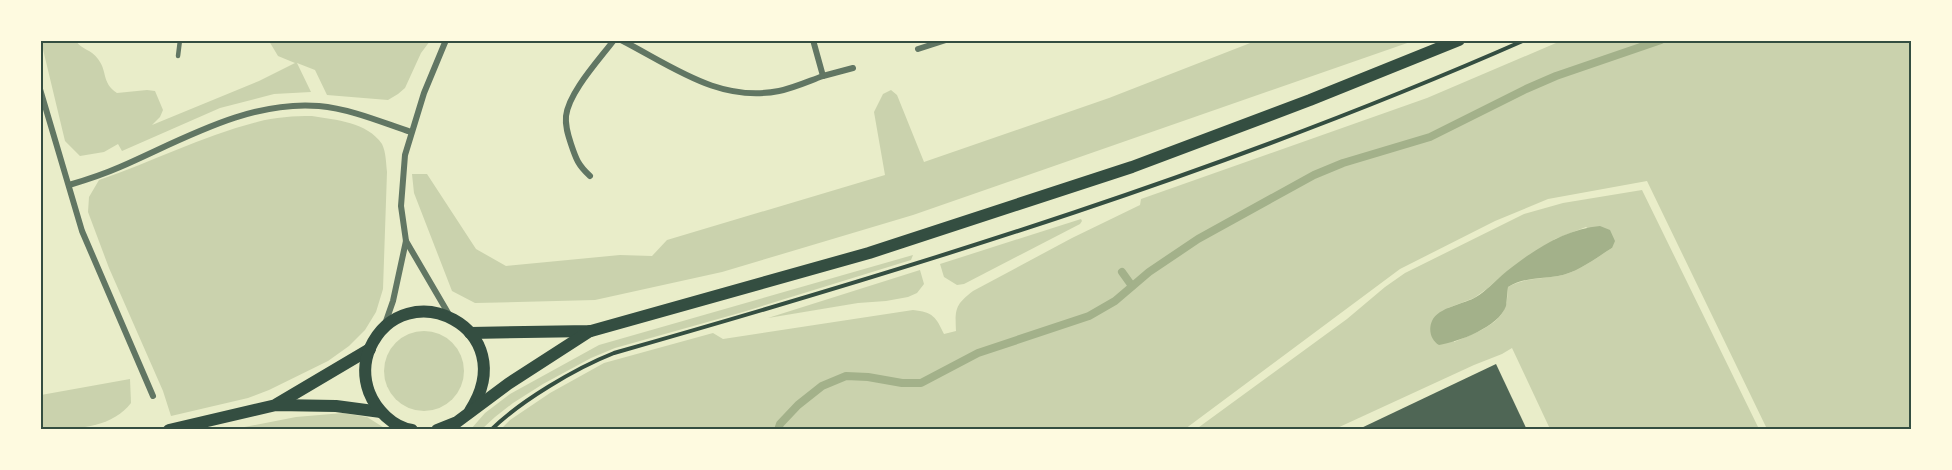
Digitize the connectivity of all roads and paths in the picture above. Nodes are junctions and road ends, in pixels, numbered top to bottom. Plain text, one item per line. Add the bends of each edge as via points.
1 (180, 40) edge
2 (446, 40) edge
3 (614, 40) edge
4 (621, 40) edge
5 (813, 40) edge
6 (946, 40) edge
7 (1459, 40) edge
8 (1525, 40) edge
9 (918, 49) dead end
10 (178, 56) dead end
11 (853, 68) dead end
12 (823, 76) junction
13 (40, 88) edge
14 (411, 132) junction
15 (590, 176) dead end
16 (69, 186) junction
17 (406, 241) junction
18 (451, 318) junction
19 (384, 328) junction
20 (591, 331) junction
21 (470, 333) junction
22 (370, 349) junction
23 (153, 396) dead end
24 (276, 405) junction
25 (470, 411) junction
26 (381, 412) junction
27 (169, 429) edge
28 (412, 429) edge
29 (437, 429) edge
30 (491, 429) edge

1 - 10 lane
2 - 14 street
3 - 15 street via 568,107 568,133 577,162
4 - 12 street via 702,82 731,92 780,91
5 - 12 street
6 - 9 street
7 - 20 main road via 1208,140 989,215
8 - 30 path via 1349,114 1118,199 927,261 614,353 531,398
11 - 12 street
13 - 16 street
14 - 16 street via 318,106 260,111 216,124
14 - 17 street via 402,180
16 - 23 street via 82,231
17 - 18 street
17 - 19 street
18 - 19 main road via 411,313
18 - 21 main road
19 - 22 main road
20 - 21 main road
20 - 25 main road
21 - 25 main road via 484,363 484,381
22 - 24 main road
22 - 26 main road via 366,385
24 - 26 main road
24 - 27 main road
25 - 29 main road via 457,422
26 - 28 main road

